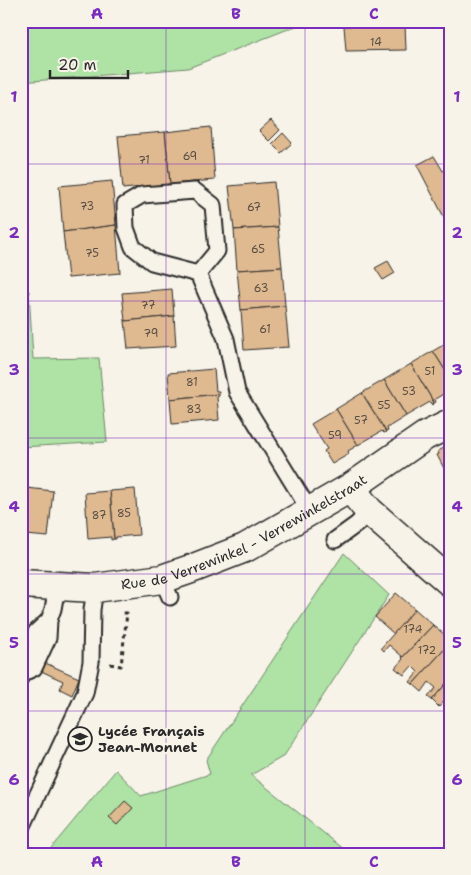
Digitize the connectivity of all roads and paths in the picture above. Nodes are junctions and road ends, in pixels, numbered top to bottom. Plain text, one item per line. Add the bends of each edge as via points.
1 (198, 274) junction
2 (450, 424) edge
3 (350, 488) junction
4 (368, 511) junction
5 (310, 512) junction
6 (335, 540) dead end
7 (450, 582) edge
8 (21, 584) edge
9 (57, 587) junction
10 (95, 588) junction
11 (22, 675) edge
12 (21, 830) edge

1 - 1 lane via 152,262 132,247 126,228 125,205 142,195 195,191 213,205 218,251
1 - 5 lane via 226,339 237,392
2 - 3 street, Rue de Verrewinkel - Verrewinkelstraat via 425,436
3 - 4 street
3 - 5 street, Rue de Verrewinkel - Verrewinkelstraat
4 - 6 lane via 357,524
4 - 7 street
5 - 10 street, Rue de Verrewinkel - Verrewinkelstraat via 245,548 191,569 166,588
8 - 9 street, Rue de Verrewinkel - Verrewinkelstraat
9 - 10 street, Rue de Verrewinkel - Verrewinkelstraat
9 - 11 lane via 48,638 34,668
10 - 12 lane via 91,662 85,693

